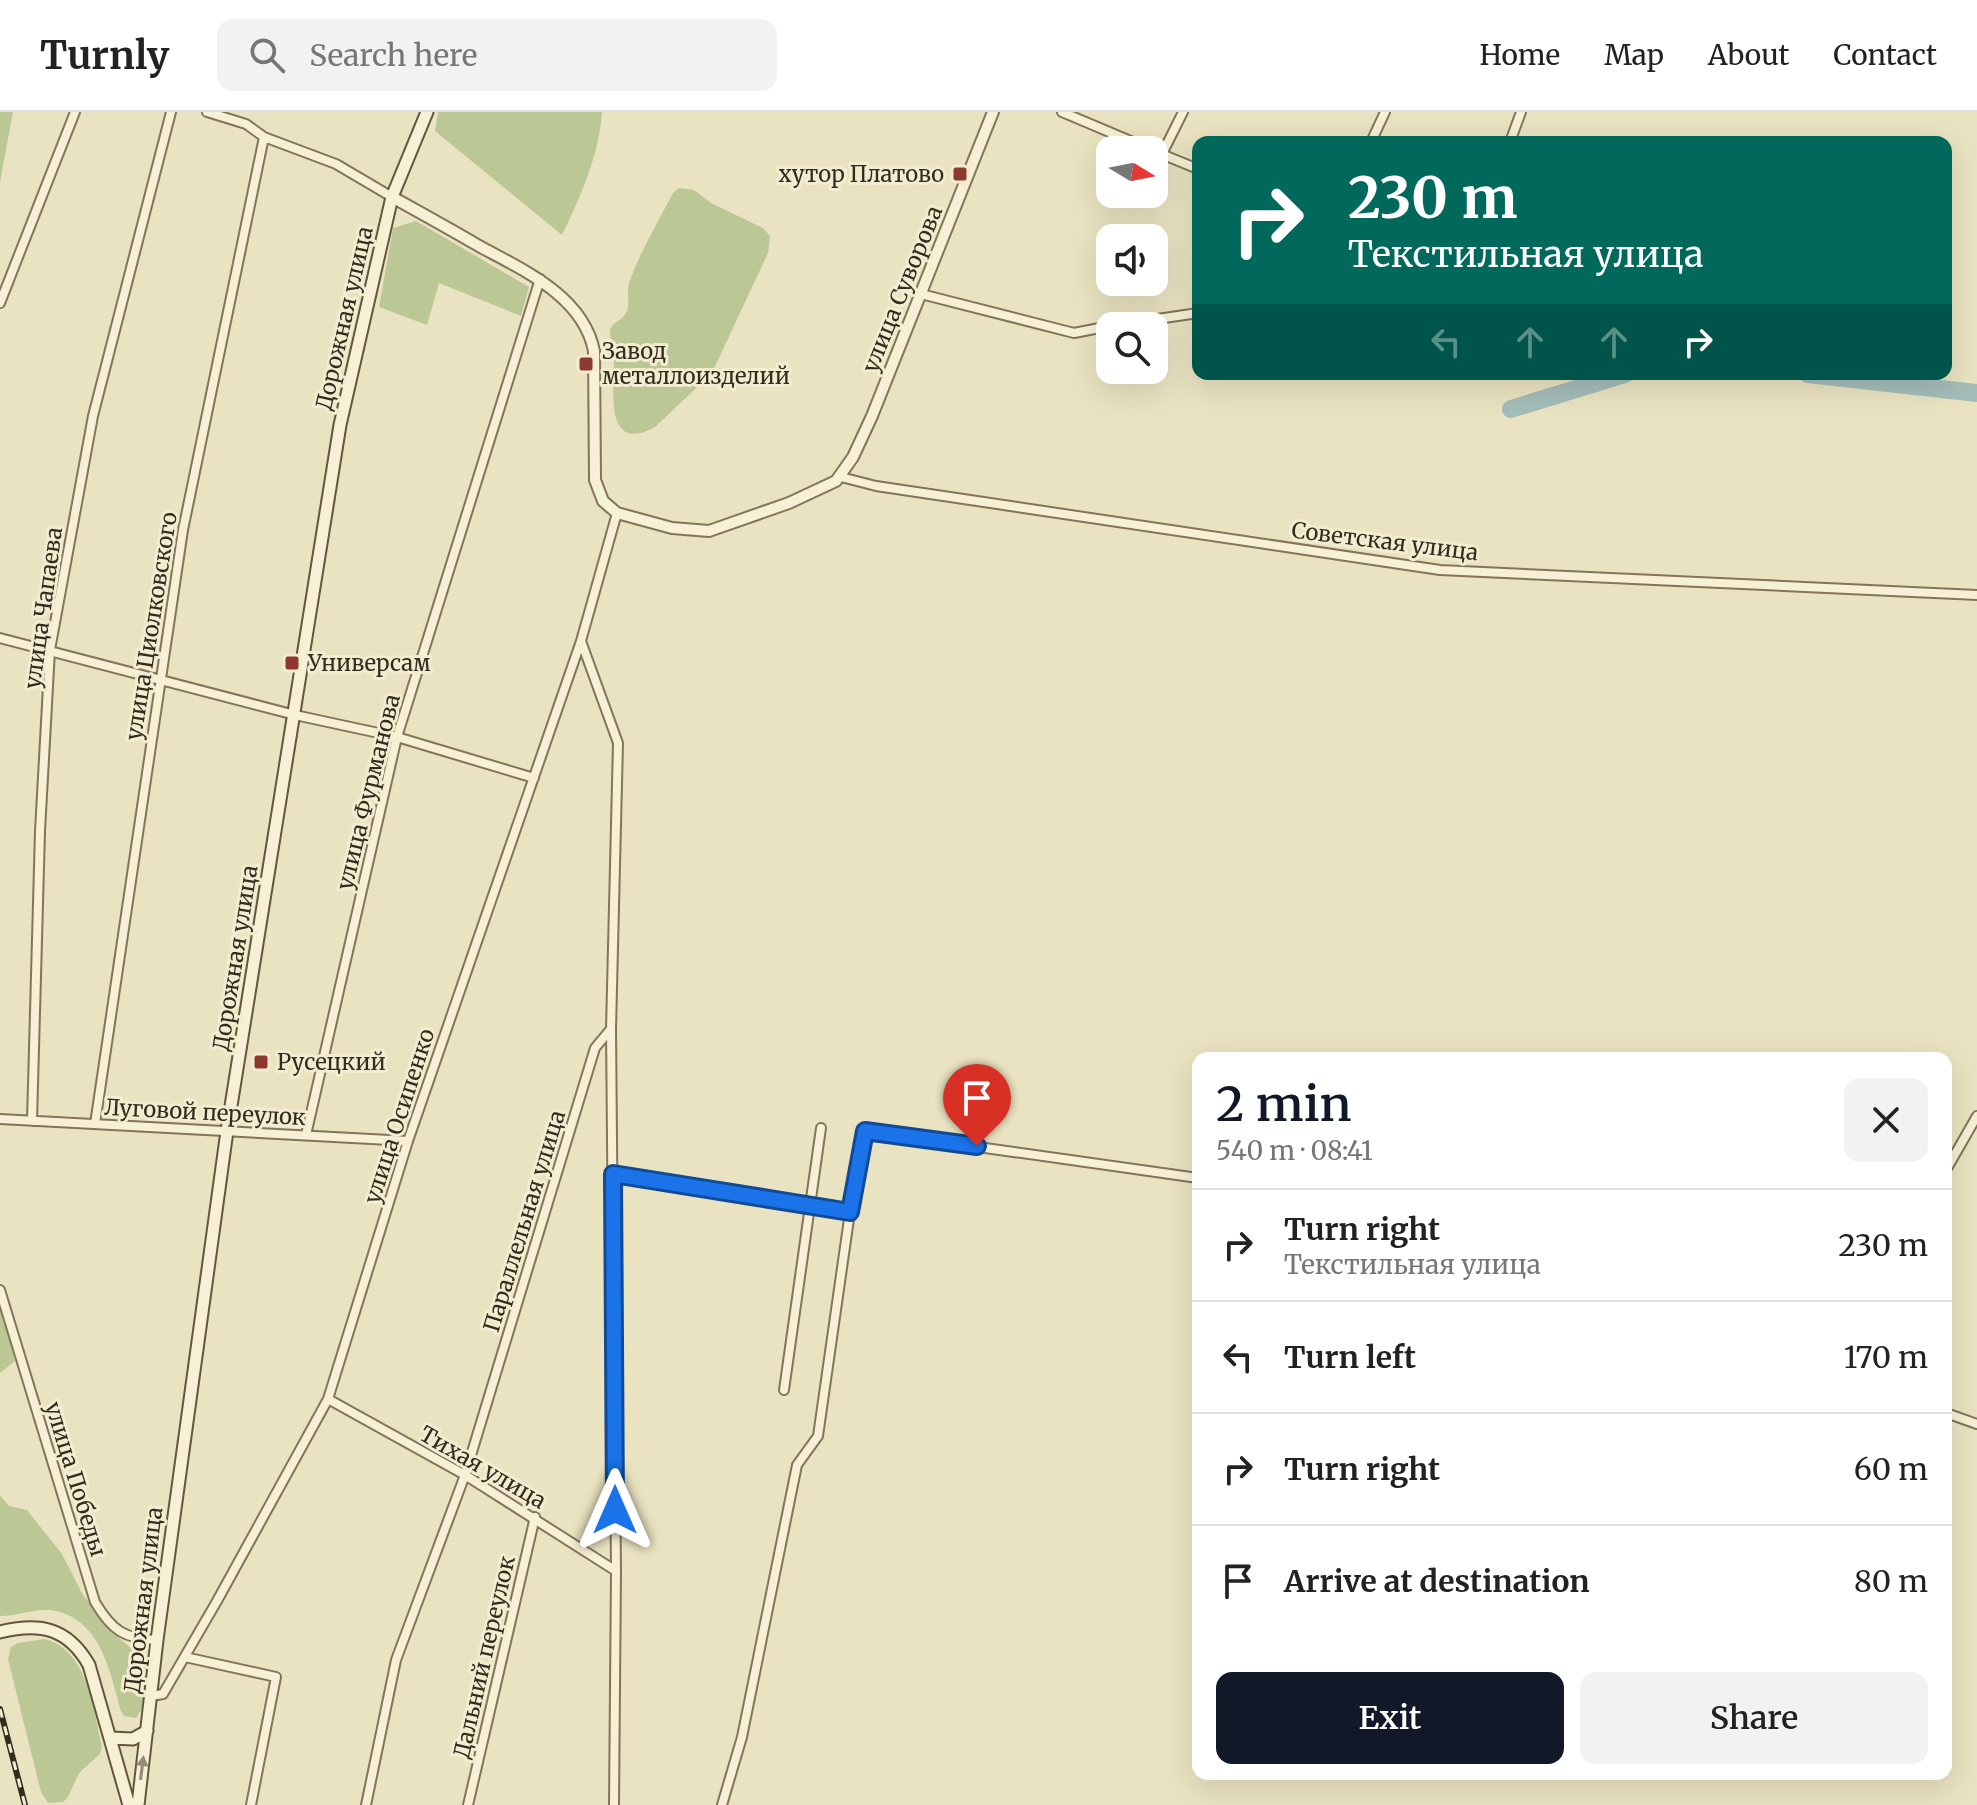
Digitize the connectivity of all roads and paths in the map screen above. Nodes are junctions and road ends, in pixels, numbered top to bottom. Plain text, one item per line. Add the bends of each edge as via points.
1 (75, 112) edge
2 (171, 112) edge
3 (207, 112) edge
4 (427, 112) edge
5 (993, 112) edge
6 (1062, 112) edge
7 (1183, 112) edge
8 (1385, 112) edge
9 (1521, 112) edge
10 (1118, 136) edge
11 (1167, 136) edge
12 (1374, 136) edge
13 (1512, 136) edge
14 (264, 137) junction
15 (1168, 157) edge
16 (1192, 167) edge
17 (392, 197) junction
18 (540, 279) junction
19 (921, 294) junction
20 (0, 303) edge
21 (1192, 314) edge
22 (1168, 317) edge
23 (1096, 329) edge
24 (841, 477) junction
25 (617, 513) junction
26 (1977, 595) edge
27 (0, 638) edge
28 (581, 641) junction
29 (50, 650) junction
30 (161, 681) junction
31 (295, 715) junction
32 (397, 737) junction
33 (534, 778) junction
34 (611, 1029) junction
35 (1977, 1116) edge
36 (0, 1119) edge
37 (32, 1121) junction
38 (95, 1124) junction
39 (821, 1128) dead end
40 (227, 1131) junction
41 (306, 1135) junction
42 (408, 1141) junction
43 (1952, 1160) edge
44 (613, 1174) junction
45 (1192, 1177) edge
46 (809, 1204) junction
47 (850, 1212) junction
48 (0, 1290) edge
49 (784, 1390) dead end
50 (328, 1399) junction
51 (1952, 1415) edge
52 (1977, 1424) edge
53 (465, 1475) junction
54 (535, 1517) junction
55 (616, 1571) junction
56 (0, 1632) edge
57 (157, 1640) junction
58 (185, 1657) junction
59 (151, 1696) junction
60 (147, 1731) junction
61 (110, 1738) junction
62 (125, 1792) junction
63 (122, 1805) edge
64 (129, 1805) edge
65 (138, 1805) edge
66 (251, 1805) edge
67 (366, 1805) edge
68 (468, 1805) edge
69 (614, 1805) edge
70 (722, 1805) edge

1 - 20 street
2 - 29 street, улица Чапаева via 93,416
3 - 14 street via 246,124
4 - 17 main road, Дорожная улица
5 - 19 street, улица Суворова
6 - 10 street
7 - 11 street
8 - 12 street
9 - 13 street
14 - 17 street via 336,164
14 - 30 street, улица Циолковского via 183,530
15 - 16 street
17 - 18 street
17 - 31 main road, Дорожная улица via 340,425
18 - 25 street via 570,306 591,339 595,480 603,501
18 - 32 street, улица Фурманова
19 - 23 street via 1074,333
19 - 24 street, улица Суворова
21 - 22 street
24 - 25 street via 789,503 709,531 672,528
24 - 26 street, Советская улица via 1440,570
25 - 28 street, улица Осипенко
27 - 29 street
28 - 33 street, улица Осипенко
28 - 34 street, Параллельная улица via 618,743
29 - 30 street
29 - 37 street, улица Чапаева
30 - 31 street
30 - 38 street, улица Циолковского
31 - 32 street
31 - 40 main road, Дорожная улица
32 - 33 street
32 - 41 street, улица Фурманова
33 - 42 street, улица Осипенко
34 - 44 street
34 - 53 street, Параллельная улица via 595,1048
35 - 43 street
36 - 37 street, Луговой переулок
37 - 38 street, Луговой переулок
38 - 40 street, Луговой переулок
39 - 46 street
40 - 41 street, Луговой переулок
40 - 57 main road, Дорожная улица
41 - 42 street, Луговой переулок
42 - 50 street, улица Осипенко
44 - 46 street
44 - 55 street
45 - 47 street via 865,1131
46 - 47 street
46 - 49 street
47 - 70 street via 818,1436 797,1465 742,1737
48 - 57 street, улица Победы via 95,1602 122,1634
50 - 53 street, Тихая улица
50 - 58 street, улица Осипенко
51 - 52 street
53 - 54 street, Тихая улица
53 - 67 street, Параллельная улица via 396,1660
54 - 55 street, Тихая улица
54 - 68 street, Дальний переулок
55 - 69 street
56 - 61 main road via 37,1627 68,1638 89,1665
57 - 59 main road, Дорожная улица
58 - 59 street, улица Осипенко via 163,1694
58 - 66 street via 276,1677
59 - 60 main road, Дорожная улица
60 - 61 main road via 133,1739
65 -> 60 main road, Дорожная улица
61 - 62 main road
62 - 63 main road
62 - 64 main road

